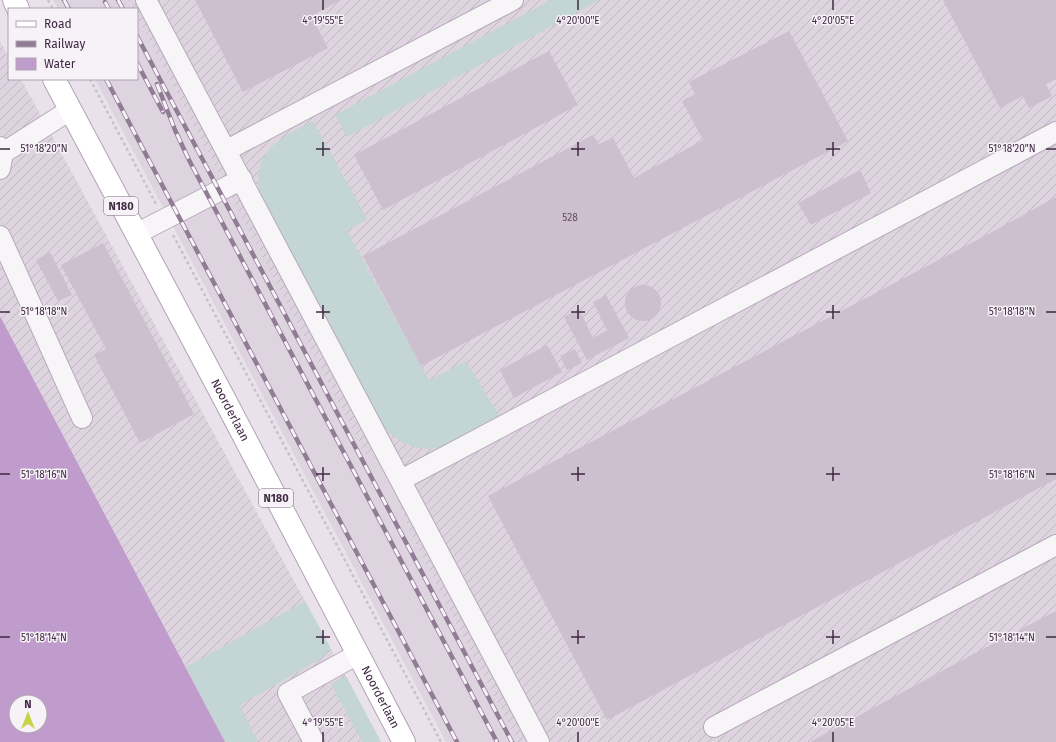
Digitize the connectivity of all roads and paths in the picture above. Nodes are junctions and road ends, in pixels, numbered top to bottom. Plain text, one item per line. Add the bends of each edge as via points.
1 (146, 0) edge
2 (513, 0) edge
3 (55, 80) edge
4 (91, 80) edge
5 (70, 110) junction
6 (1056, 132) edge
7 (227, 150) junction
8 (1, 156) edge
9 (242, 179) junction
10 (164, 219) junction
11 (136, 234) junction
12 (0, 236) edge
13 (82, 418) dead end
14 (401, 480) junction
15 (1056, 545) edge
16 (358, 654) junction
17 (714, 727) dead end
18 (314, 742) edge
19 (404, 742) edge
20 (441, 742) edge
21 (539, 742) edge

1 - 7 lane
2 - 7 lane
3 - 5 main road, Noorderlaan / N180
4 - 10 path
5 - 8 lane
5 - 11 main road, Noorderlaan / N180
6 - 14 lane
7 - 9 lane
9 - 10 lane
9 - 14 lane
10 - 11 lane
10 - 20 path
11 - 16 main road, Noorderlaan / N180
12 - 13 lane
14 - 21 lane
15 - 17 lane
16 - 18 lane via 288,693
16 - 19 main road, Noorderlaan / N180

